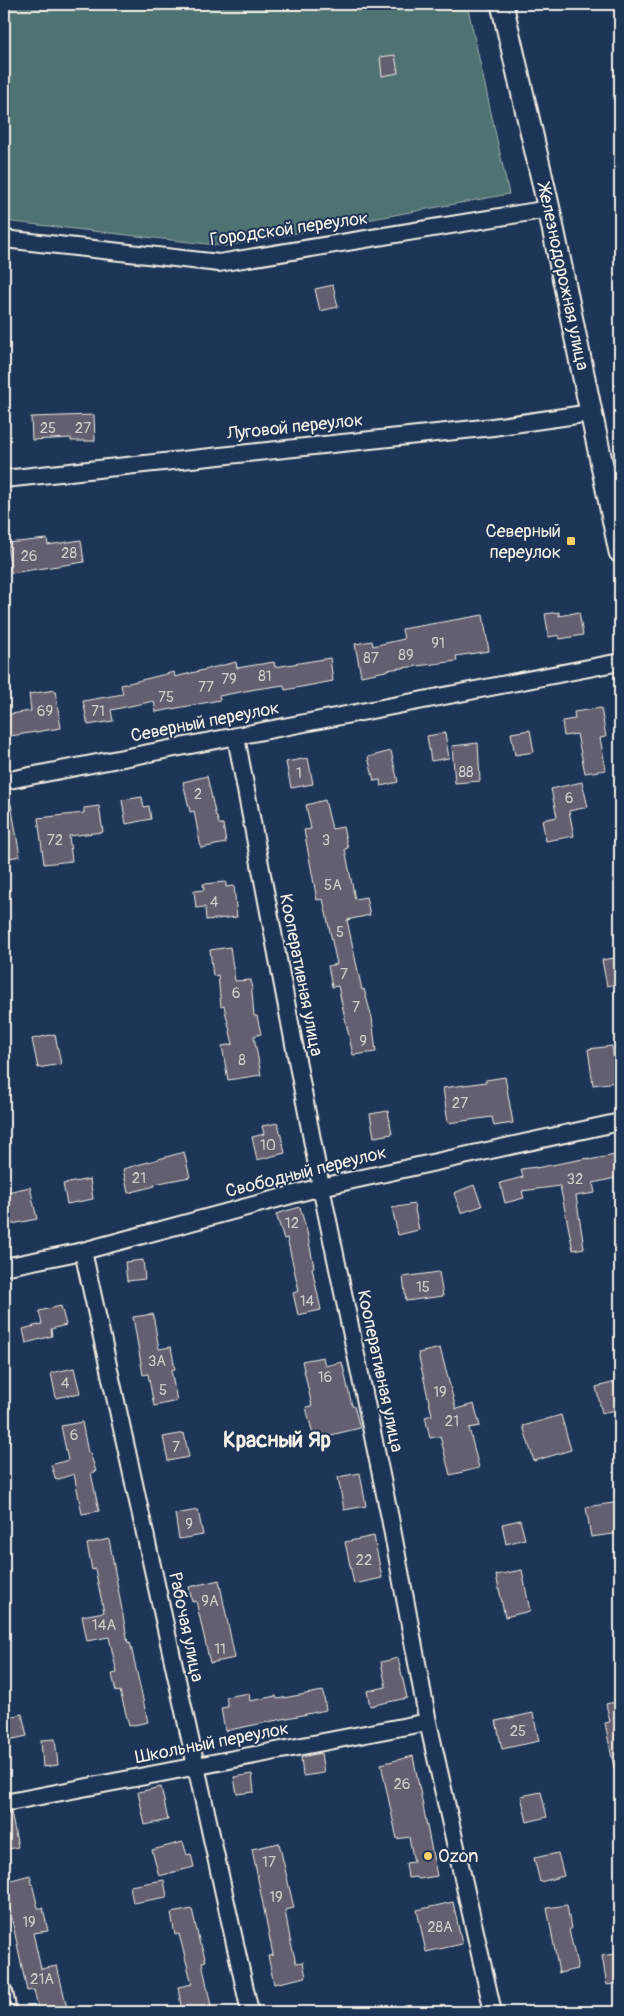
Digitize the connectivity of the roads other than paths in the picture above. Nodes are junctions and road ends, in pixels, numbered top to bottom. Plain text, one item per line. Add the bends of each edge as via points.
1 (502, 4) edge
2 (549, 209) junction
3 (4, 239) edge
4 (591, 413) junction
5 (4, 478) edge
6 (620, 552) edge
7 (620, 662) edge
8 (236, 737) junction
9 (4, 781) edge
10 (620, 1122) edge
11 (321, 1187) junction
12 (83, 1251) junction
13 (4, 1268) edge
14 (428, 1722) junction
15 (196, 1766) junction
16 (4, 1803) edge
17 (4, 1992) edge
18 (8, 2012) edge
19 (250, 2012) edge
20 (493, 2012) edge

1 - 2 main road, Железнодорожная улица
2 - 3 street, Городской переулок via 218,263
2 - 4 main road, Железнодорожная улица
4 - 5 street, Луговой переулок via 483,428
4 - 6 main road, Железнодорожная улица
7 - 8 street, Северный переулок
8 - 9 street, Северный переулок
8 - 11 street, Кооперативная улица
10 - 11 street, Свободный переулок
11 - 12 street, Свободный переулок
11 - 14 street, Кооперативная улица via 390,1518
12 - 13 street, Свободный переулок
12 - 15 street, Рабочая улица
14 - 15 street, Школьный переулок
14 - 20 street, Кооперативная улица
15 - 16 street, Школьный переулок
15 - 19 street, Рабочая улица
17 - 18 street

